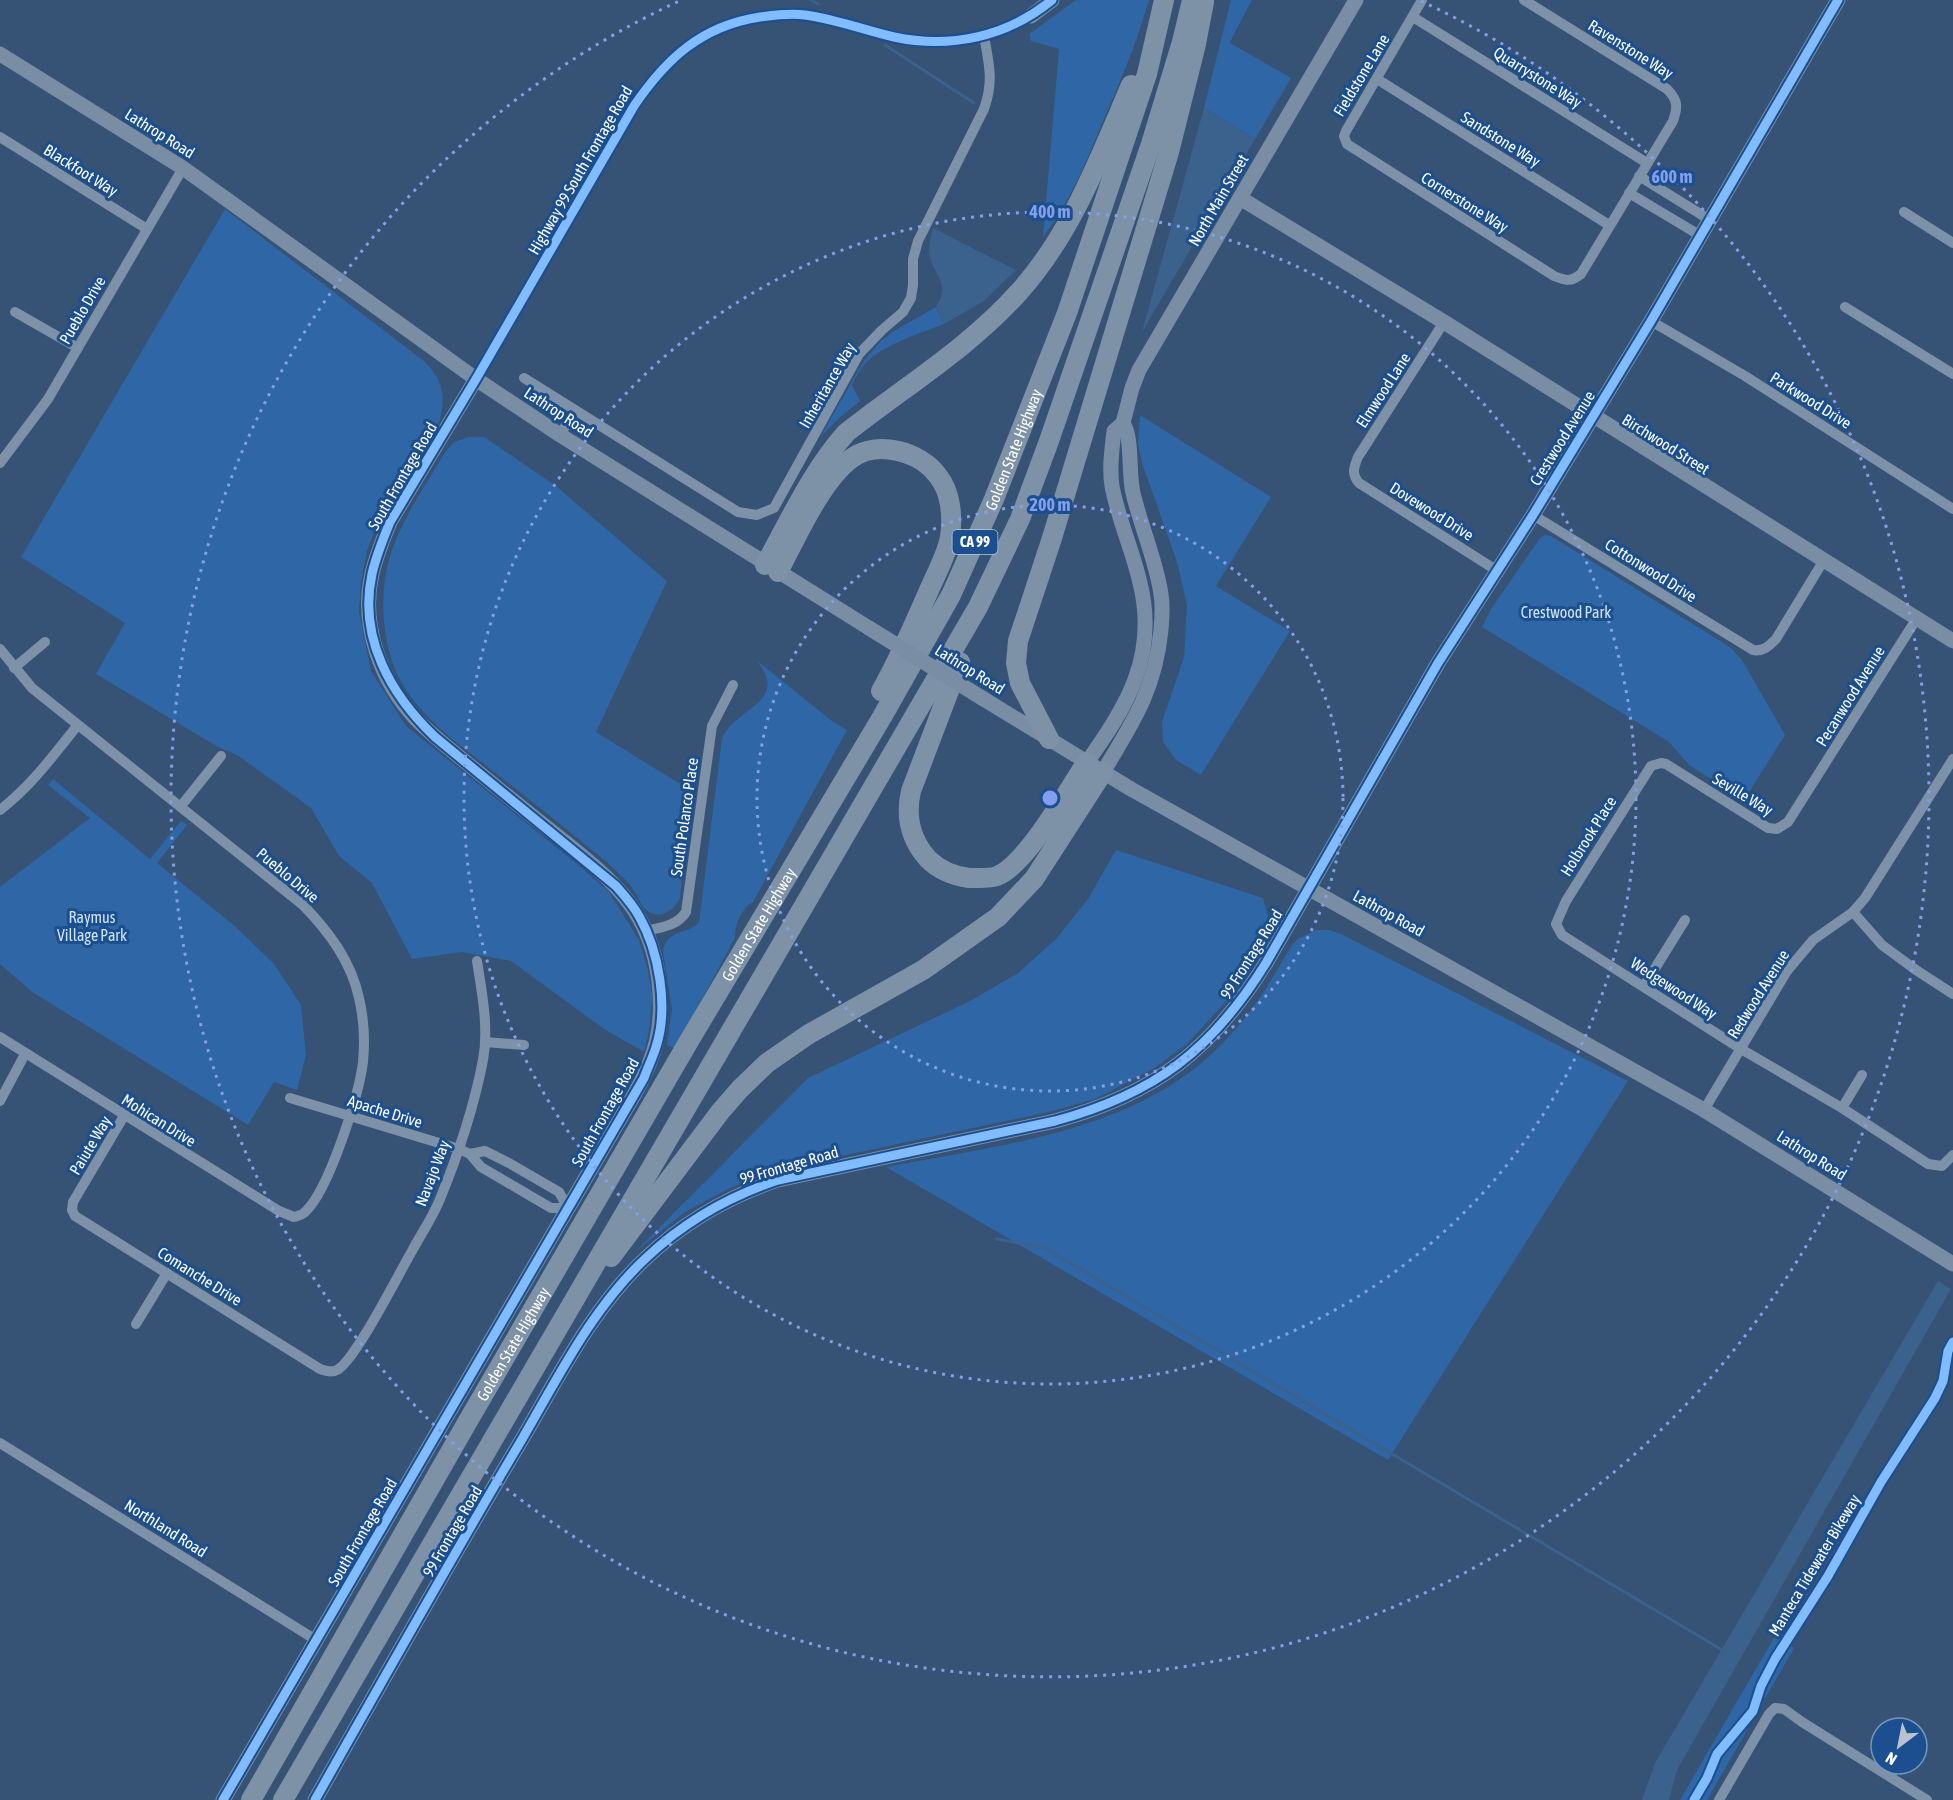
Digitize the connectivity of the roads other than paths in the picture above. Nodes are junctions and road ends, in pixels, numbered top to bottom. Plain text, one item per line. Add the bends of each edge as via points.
1 (1052, 0) edge
2 (1192, 0) edge
3 (1205, 0) edge
4 (1356, 0) edge
5 (1422, 0) edge
6 (1524, 0) edge
7 (1838, 0) edge
8 (1163, 6) edge
9 (1031, 16) joint
10 (1413, 17) junction
11 (984, 36) junction
12 (0, 54) edge
13 (1377, 79) junction
14 (0, 137) edge
15 (1369, 159) joint
16 (1647, 163) junction
17 (183, 168) junction
18 (1639, 176) junction
19 (1629, 193) junction
20 (1240, 198) junction
21 (1904, 212) dead end
22 (1710, 220) junction
23 (1609, 225) junction
24 (147, 230) junction
25 (1701, 237) junction
26 (1953, 243) edge
27 (1845, 307) dead end
28 (15, 312) dead end
29 (1651, 321) junction
30 (1444, 322) junction
31 (78, 348) junction
32 (1953, 374) edge
33 (524, 378) dead end
34 (476, 379) junction
35 (575, 410) junction
36 (1593, 416) junction
37 (560, 435) junction
38 (0, 463) edge
39 (1354, 476) joint
40 (1953, 509) edge
41 (1533, 515) junction
42 (1824, 560) junction
43 (772, 569) junction
44 (1496, 570) junction
45 (978, 607) junction
46 (1917, 618) junction
47 (1953, 641) edge
48 (45, 642) dead end
49 (0, 649) edge
50 (14, 668) junction
51 (734, 685) dead end
52 (76, 726) junction
53 (1049, 739) junction
54 (221, 756) dead end
55 (1953, 759) edge
56 (1651, 766) joint
57 (1095, 767) junction
58 (1808, 791) joint
59 (181, 806) junction
60 (0, 810) edge
61 (1308, 889) junction
62 (1853, 912) junction
63 (1685, 920) dead end
64 (1556, 924) joint
65 (646, 932) junction
66 (477, 961) dead end
67 (1644, 986) junction
68 (1953, 994) edge
69 (0, 1037) edge
70 (689, 1041) junction
71 (485, 1042) junction
72 (524, 1046) dead end
73 (1741, 1049) junction
74 (25, 1054) junction
75 (1862, 1075) dead end
76 (290, 1098) dead end
77 (0, 1101) edge
78 (1842, 1108) junction
79 (1704, 1110) junction
80 (124, 1116) junction
81 (348, 1116) junction
82 (459, 1149) junction
83 (470, 1154) junction
84 (1953, 1155) edge
85 (81, 1189) joint
86 (568, 1208) junction
87 (306, 1212) joint
88 (1953, 1264) edge
89 (167, 1273) junction
90 (574, 1300) junction
91 (136, 1324) dead end
92 (336, 1371) joint
93 (0, 1443) edge
94 (316, 1640) junction
95 (223, 1800) edge
96 (251, 1800) edge
97 (283, 1800) edge
98 (315, 1800) edge
99 (1719, 1800) edge
100 (1927, 1800) edge

1 - 9 street
2 - 45 highway, Golden State Highway / CA 99 via 1155,133 1049,441 1020,519
3 - 53 highway via 1168,152 1018,641 1016,663 1020,683
4 - 20 street, North Main Street
5 - 10 street, Fieldstone Lane
6 - 16 street, Ravenstone Way via 1667,89 1677,101 1675,114
7 - 22 street, Crestwood Avenue
8 - 43 highway via 1093,172 1046,258 1018,294 964,344 846,433 818,470
8 - 70 highway, Golden State Highway / CA 99 via 1147,74 1067,313 994,499 951,595
9 - 11 street, Highway 99 South Frontage Road
10 - 13 street, Fieldstone Lane
10 - 16 street, Quarrystone Way
11 - 34 street, Highway 99 South Frontage Road via 931,42 817,17 784,15 732,23 688,44 651,81 634,106
11 - 35 street, Inheritance Way via 990,91 918,241 911,298 903,312 859,354 774,508 757,515 738,512
12 - 17 street, Lathrop Road
13 - 15 street, Fieldstone Lane via 1344,136 1347,144
13 - 23 street, Sandstone Way
14 - 24 street, Blackfoot Way
15 - 23 street, Cornerstone Way via 1565,281 1581,274
16 - 18 street
17 - 24 street, Pueblo Drive
17 - 34 street, Lathrop Road
18 - 19 street
18 - 22 street
19 - 23 street
19 - 25 street
20 - 30 street, Birchwood Street
20 - 57 street, North Main Street via 1139,370 1126,406 1123,423 1129,432 1133,494 1160,588 1162,619 1146,698
21 - 26 street
22 - 25 street, Crestwood Avenue
24 - 31 street, Pueblo Drive
25 - 29 street, Crestwood Avenue
27 - 32 street
28 - 31 street
29 - 36 street, Crestwood Avenue
29 - 40 street, Parkwood Drive
30 - 36 street, Birchwood Street
30 - 39 street, Elmwood Lane via 1358,457
31 - 38 street, Pueblo Drive via 48,399
33 - 35 street, Inheritance Way
34 - 37 street, Lathrop Road
34 - 65 street, South Frontage Road via 390,522 380,546 369,597 377,654 396,693 416,719 616,886 638,914
35 - 37 street
36 - 41 street, Crestwood Avenue
36 - 42 street, Birchwood Street
37 - 43 street, Lathrop Road
39 - 44 street, Dovewood Drive via 1359,483
41 - 42 street, Cottonwood Drive via 1758,651 1776,639
41 - 44 street, Crestwood Avenue
42 - 46 street, Birchwood Street
43 - 53 street, Lathrop Road, bridge
43 - 70 highway via 831,478 852,458 871,449 903,452 921,461 938,476 948,496 950,539 890,676
44 - 61 street, Crestwood Avenue via 1437,663
45 - 57 highway via 909,800 910,829 922,852 938,867 960,877 994,877 1003,873 1021,858
45 - 90 highway, Golden State Highway / CA 99
46 - 47 street, Birchwood Street
46 - 58 street, Pecanwood Avenue
48 - 50 street
49 - 50 street, Pueblo Drive
50 - 52 street, Pueblo Drive
51 - 65 street, South Polanco Place via 712,726 686,912 674,924
52 - 59 street, Pueblo Drive
52 - 60 street via 39,774
53 - 57 street, Lathrop Road
54 - 59 street
55 - 62 street, Redwood Avenue
56 - 58 street, Seville Way via 1666,764 1768,828 1777,829 1788,822
56 - 64 street, Holbrook Place via 1566,901
57 - 61 street, Lathrop Road
57 - 90 highway via 1034,879 998,917 923,970 809,1034 767,1064 708,1127 622,1244
59 - 81 street, Pueblo Drive via 303,905 344,957 355,984 364,1051
61 - 79 street, Lathrop Road
61 - 98 street, 99 Frontage Road via 1254,982 1218,1030 1190,1056 1124,1098 1055,1121 778,1180 713,1207 645,1259 603,1307 570,1357
62 - 68 street via 1882,945
62 - 73 street, Redwood Avenue via 1802,951
63 - 67 street
64 - 67 street, Wedgewood Way via 1562,935
65 - 86 street, South Frontage Road via 656,958 662,1007 657,1045 644,1077
66 - 71 street, Navajo Way
67 - 73 street, Wedgewood Way
69 - 74 street, Mohican Drive
70 - 96 highway, Golden State Highway / CA 99
71 - 72 street
71 - 82 street, Navajo Way
73 - 78 street, Wedgewood Way
73 - 79 street, Redwood Avenue
74 - 77 street
74 - 80 street, Mohican Drive
75 - 78 street
76 - 81 street, Apache Drive
78 - 84 street, Wedgewood Way via 1928,1164 1942,1166
79 - 88 street, Lathrop Road
80 - 85 street, Paiute Way
80 - 87 street, Mohican Drive via 279,1211 294,1217
81 - 82 street, Apache Drive
81 - 87 street, Pueblo Drive via 331,1167
82 - 83 street, Apache Drive
82 - 92 street, Navajo Way via 439,1203 366,1332
83 - 86 street, Apache Drive via 481,1167 550,1208
83 - 86 street, Apache Drive via 485,1151 509,1163 559,1192
85 - 89 street, Comanche Drive via 73,1202 75,1216
86 - 94 street, South Frontage Road
89 - 91 street
89 - 92 street, Comanche Drive via 320,1369
90 - 97 highway, Golden State Highway / CA 99
93 - 94 street, Northland Road
94 - 95 street, South Frontage Road
99 - 100 street via 1775,1708 1784,1709

